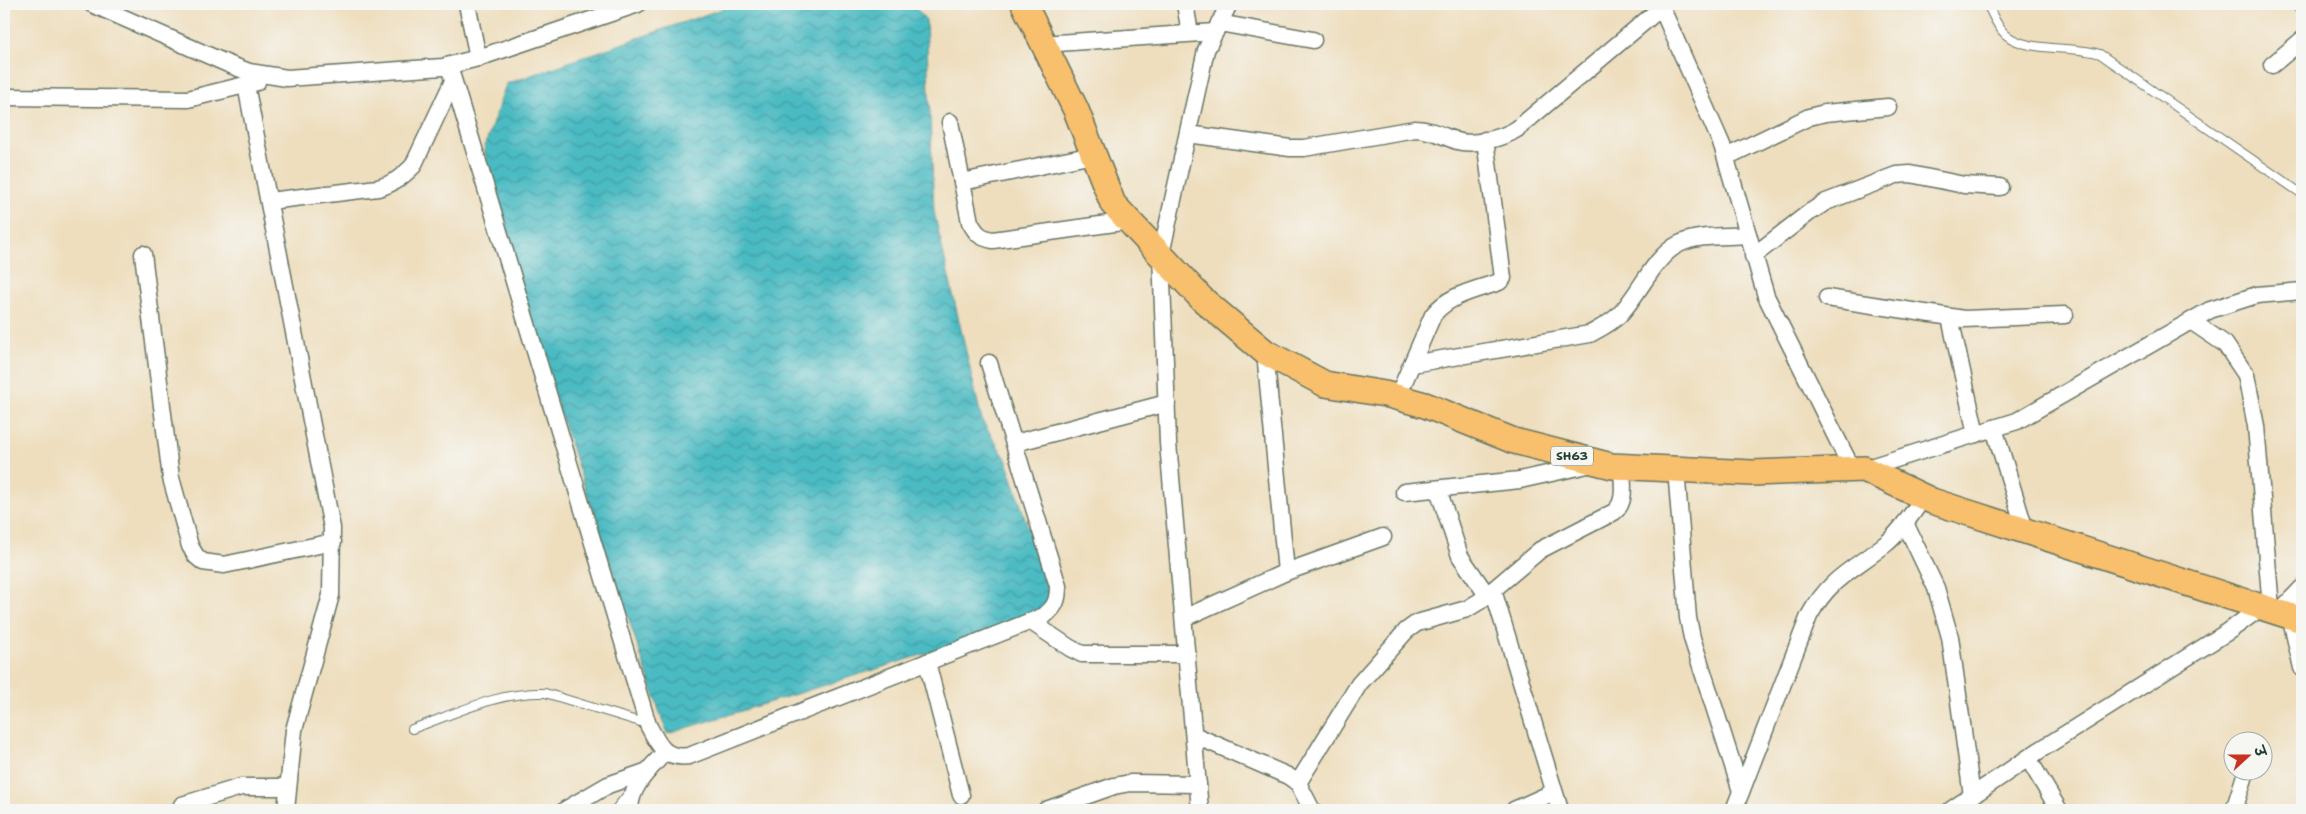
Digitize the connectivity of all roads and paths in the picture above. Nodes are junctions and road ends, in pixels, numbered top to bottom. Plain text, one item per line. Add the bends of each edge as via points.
1 (92, 4) edge
2 (467, 4) edge
3 (638, 4) edge
4 (1024, 4) edge
5 (1185, 4) edge
6 (1229, 4) edge
7 (1987, 4) edge
8 (1661, 5) edge
9 (1217, 27) junction
10 (1190, 34) junction
11 (1313, 40) dead end
12 (2302, 40) edge
13 (1043, 44) junction
14 (478, 58) junction
15 (2272, 65) dead end
16 (451, 74) junction
17 (273, 77) junction
18 (246, 85) junction
19 (4, 97) edge
20 (1888, 107) dead end
21 (950, 122) dead end
22 (1188, 134) junction
23 (1485, 140) junction
24 (1093, 155) junction
25 (1726, 157) junction
26 (962, 182) junction
27 (2000, 187) dead end
28 (2302, 194) edge
29 (269, 201) junction
30 (1129, 221) junction
31 (1748, 236) junction
32 (144, 254) dead end
33 (1160, 254) junction
34 (1753, 256) junction
35 (2302, 291) edge
36 (1827, 298) dead end
37 (2065, 315) dead end
38 (1950, 318) junction
39 (2191, 321) junction
40 (1265, 352) junction
41 (989, 363) dead end
42 (1412, 364) junction
43 (1397, 398) junction
44 (1167, 403) junction
45 (1994, 428) junction
46 (1976, 434) junction
47 (1015, 443) junction
48 (1597, 462) junction
49 (1622, 467) junction
50 (1676, 469) junction
51 (1858, 469) junction
52 (1438, 489) junction
53 (1404, 492) dead end
54 (1924, 497) junction
55 (1905, 523) junction
56 (2026, 533) junction
57 (1383, 537) dead end
58 (333, 542) junction
59 (1286, 572) junction
60 (2302, 588) edge
61 (1490, 593) junction
62 (2281, 612) edge
63 (1184, 618) junction
64 (1030, 621) junction
65 (1187, 654) junction
66 (928, 662) junction
67 (2302, 668) edge
68 (648, 725) junction
69 (412, 729) dead end
70 (1194, 735) junction
71 (664, 752) junction
72 (2028, 758) junction
73 (644, 776) junction
74 (2243, 782) edge
75 (1298, 783) junction
76 (1198, 784) junction
77 (288, 787) junction
78 (1741, 791) junction
79 (1554, 792) junction
80 (961, 795) dead end
81 (1972, 796) junction
82 (182, 805) dead end
83 (286, 810) edge
84 (565, 810) edge
85 (614, 810) edge
86 (630, 810) edge
87 (1046, 810) edge
88 (1200, 810) edge
89 (1312, 810) edge
90 (1514, 810) edge
91 (1560, 810) edge
92 (1734, 810) edge
93 (1951, 810) edge
94 (2059, 810) edge
95 (2234, 810) edge

1 - 17 street via 228,64
2 - 14 street
3 - 14 street
4 - 13 main road, SH63
5 - 10 street
6 - 9 street
7 - 28 lane via 2004,33 2016,42 2085,49 2100,54
8 - 23 street via 1518,129 1501,138
8 - 25 street
9 - 10 street
9 - 11 street
9 - 22 street via 1206,50
10 - 13 street
12 - 15 street
13 - 24 main road, SH63 via 1076,110
14 - 16 street
16 - 17 street
16 - 29 street via 413,166 403,177 378,188
16 - 68 street
17 - 18 street
18 - 19 street via 188,99
18 - 29 street
20 - 25 street via 1810,117
21 - 26 street
22 - 23 street via 1290,148 1415,129 1432,131 1461,142
22 - 33 street
23 - 42 street via 1503,278 1440,306
24 - 26 street
24 - 30 main road, SH63 via 1113,204
25 - 31 street
26 - 30 street via 970,222 983,238 993,240
27 - 34 street via 1964,185 1910,174 1896,175 1826,202
29 - 58 street
30 - 33 main road, SH63
31 - 34 street
31 - 42 street via 1692,239 1678,245 1665,254 1620,314 1590,334
32 - 58 street via 171,478 190,546 196,556 203,562 224,566
33 - 40 main road, SH63 via 1202,299
33 - 44 street
34 - 51 street via 1772,311
35 - 39 street via 2242,299 2210,310
36 - 38 street
37 - 38 street
38 - 46 street
39 - 45 street via 2030,414
39 - 62 street via 2225,344 2246,375
40 - 43 main road, SH63 via 1325,384
40 - 59 street
41 - 47 street
42 - 43 street
43 - 48 main road, SH63 via 1425,405 1514,442
44 - 47 street
44 - 63 street
45 - 46 street
45 - 56 street
46 - 51 street
47 - 64 street via 1058,586 1058,599 1053,608 1044,616
48 - 49 main road, SH63
48 - 52 street via 1520,480
49 - 50 main road, SH63
49 - 61 street via 1621,507 1540,550
50 - 51 main road, SH63 via 1752,473
50 - 78 street via 1692,638
51 - 54 main road, SH63
52 - 53 street
52 - 61 street via 1456,546
54 - 55 street
54 - 56 main road, SH63
55 - 78 street via 1887,542 1832,583 1820,598 1809,616
55 - 81 street via 1936,588 1950,637
56 - 62 main road, SH63
57 - 59 street
58 - 77 street via 331,595 294,730
59 - 63 street
60 - 62 street
61 - 75 street via 1467,608 1427,619 1406,631 1359,684
61 - 79 street
62 - 67 street
62 - 72 street via 2229,631
63 - 65 street
64 - 65 street via 1082,654
64 - 66 street
65 - 70 street
66 - 71 street via 689,756 678,757
66 - 80 street
68 - 69 lane via 545,693 529,692 510,694
68 - 71 street
70 - 75 street
70 - 76 street
71 - 73 street
72 - 81 street
72 - 94 street
73 - 84 street via 608,785
73 - 85 lane
73 - 86 street via 632,796
74 - 95 street
75 - 89 street
76 - 87 street via 1130,783
76 - 88 street
77 - 82 street via 241,786
77 - 83 street
78 - 92 street
79 - 90 street
79 - 91 street
81 - 93 street

